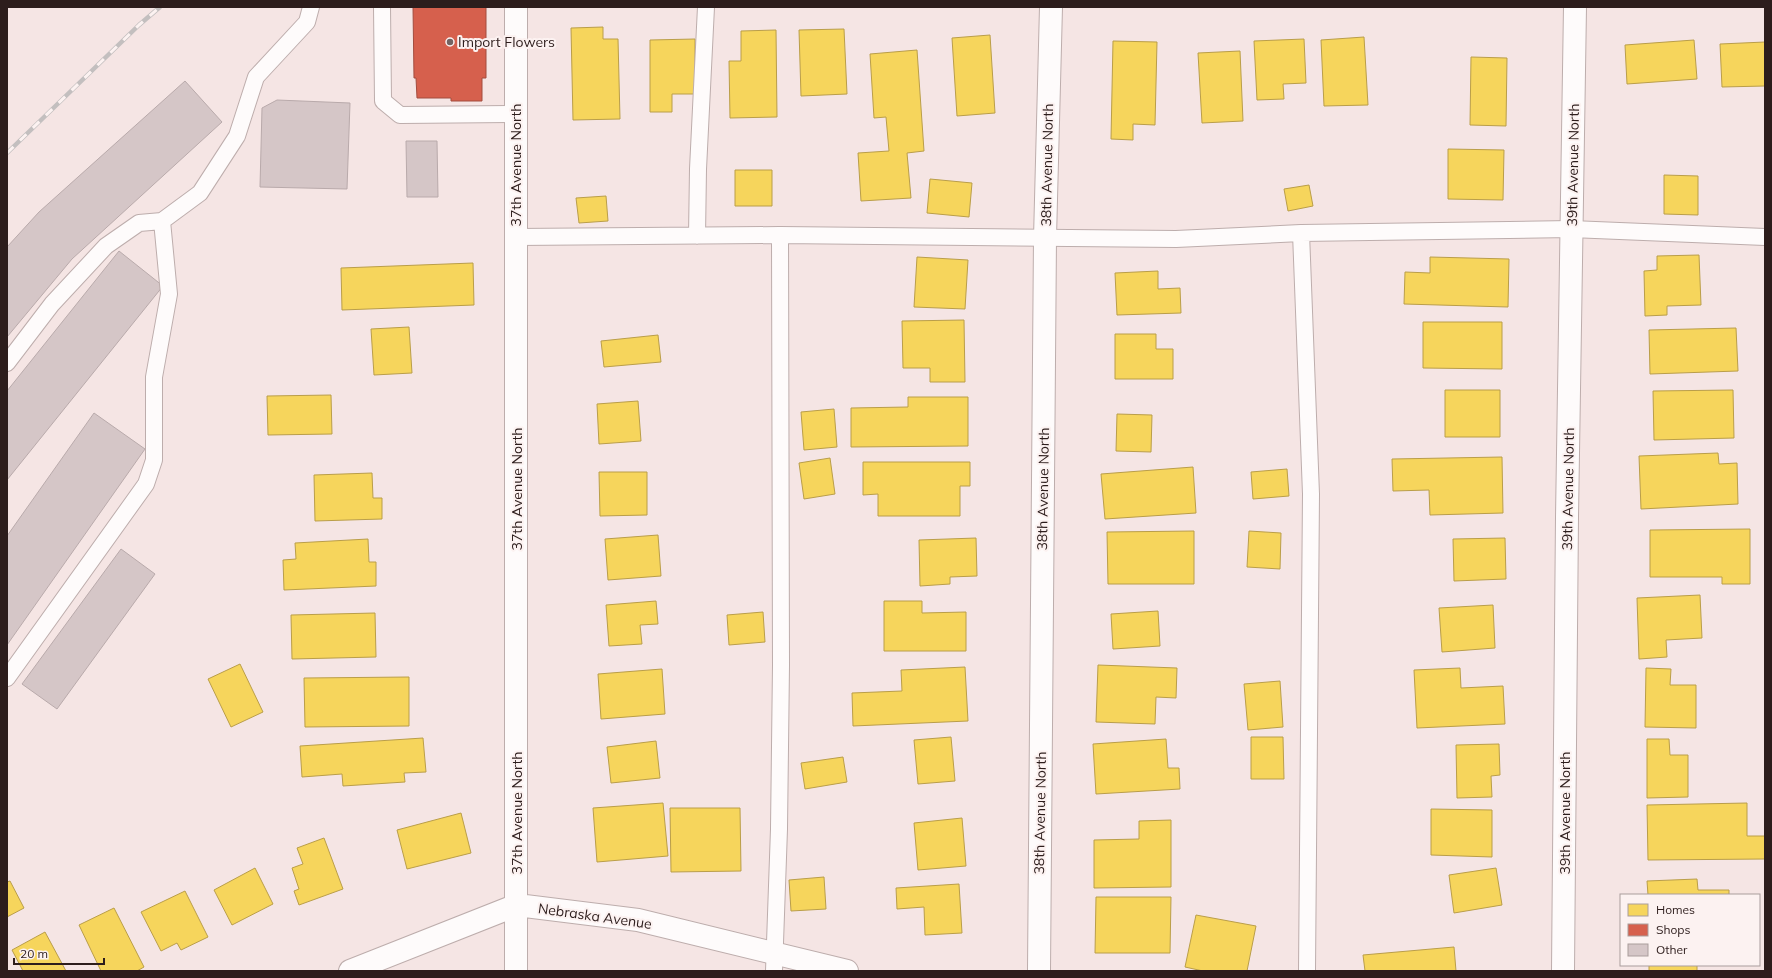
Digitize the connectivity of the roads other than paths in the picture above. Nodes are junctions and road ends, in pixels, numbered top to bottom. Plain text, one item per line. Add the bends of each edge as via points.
1 (311, 7) edge
2 (382, 7) edge
3 (516, 7) edge
4 (706, 7) edge
5 (1051, 7) edge
6 (1575, 7) edge
7 (516, 114) junction
8 (162, 221) junction
9 (1572, 229) junction
10 (1301, 233) junction
11 (780, 235) junction
12 (697, 236) junction
13 (516, 237) junction
14 (1765, 237) edge
15 (1045, 238) junction
16 (7, 363) edge
17 (7, 678) edge
18 (517, 905) junction
19 (774, 962) edge
20 (350, 971) edge
21 (516, 971) edge
22 (847, 971) edge
23 (1039, 971) edge
24 (1307, 971) edge
25 (1563, 971) edge

1 - 8 lane via 307,22 256,77 237,136 200,193
2 - 7 lane via 383,101 394,111 400,115
3 - 7 street, 37th Avenue North
4 - 12 lane
5 - 15 street, 38th Avenue North
6 - 9 street, 39th Avenue North
7 - 13 street, 37th Avenue North
8 - 16 lane via 139,223 106,246 52,304
8 - 17 lane via 169,294 154,377 154,460 146,484
9 - 10 lane
9 - 14 lane
9 - 25 street, 39th Avenue North
10 - 15 lane via 1176,239
10 - 24 lane via 1311,494
11 - 12 lane
11 - 15 lane
11 - 19 lane via 781,673
12 - 13 lane
13 - 18 street, 37th Avenue North
15 - 23 street, 38th Avenue North
18 - 19 street, Nebraska Avenue via 638,920
18 - 20 street, Nebraska Avenue
18 - 21 street, 37th Avenue North
19 - 22 street, Nebraska Avenue

